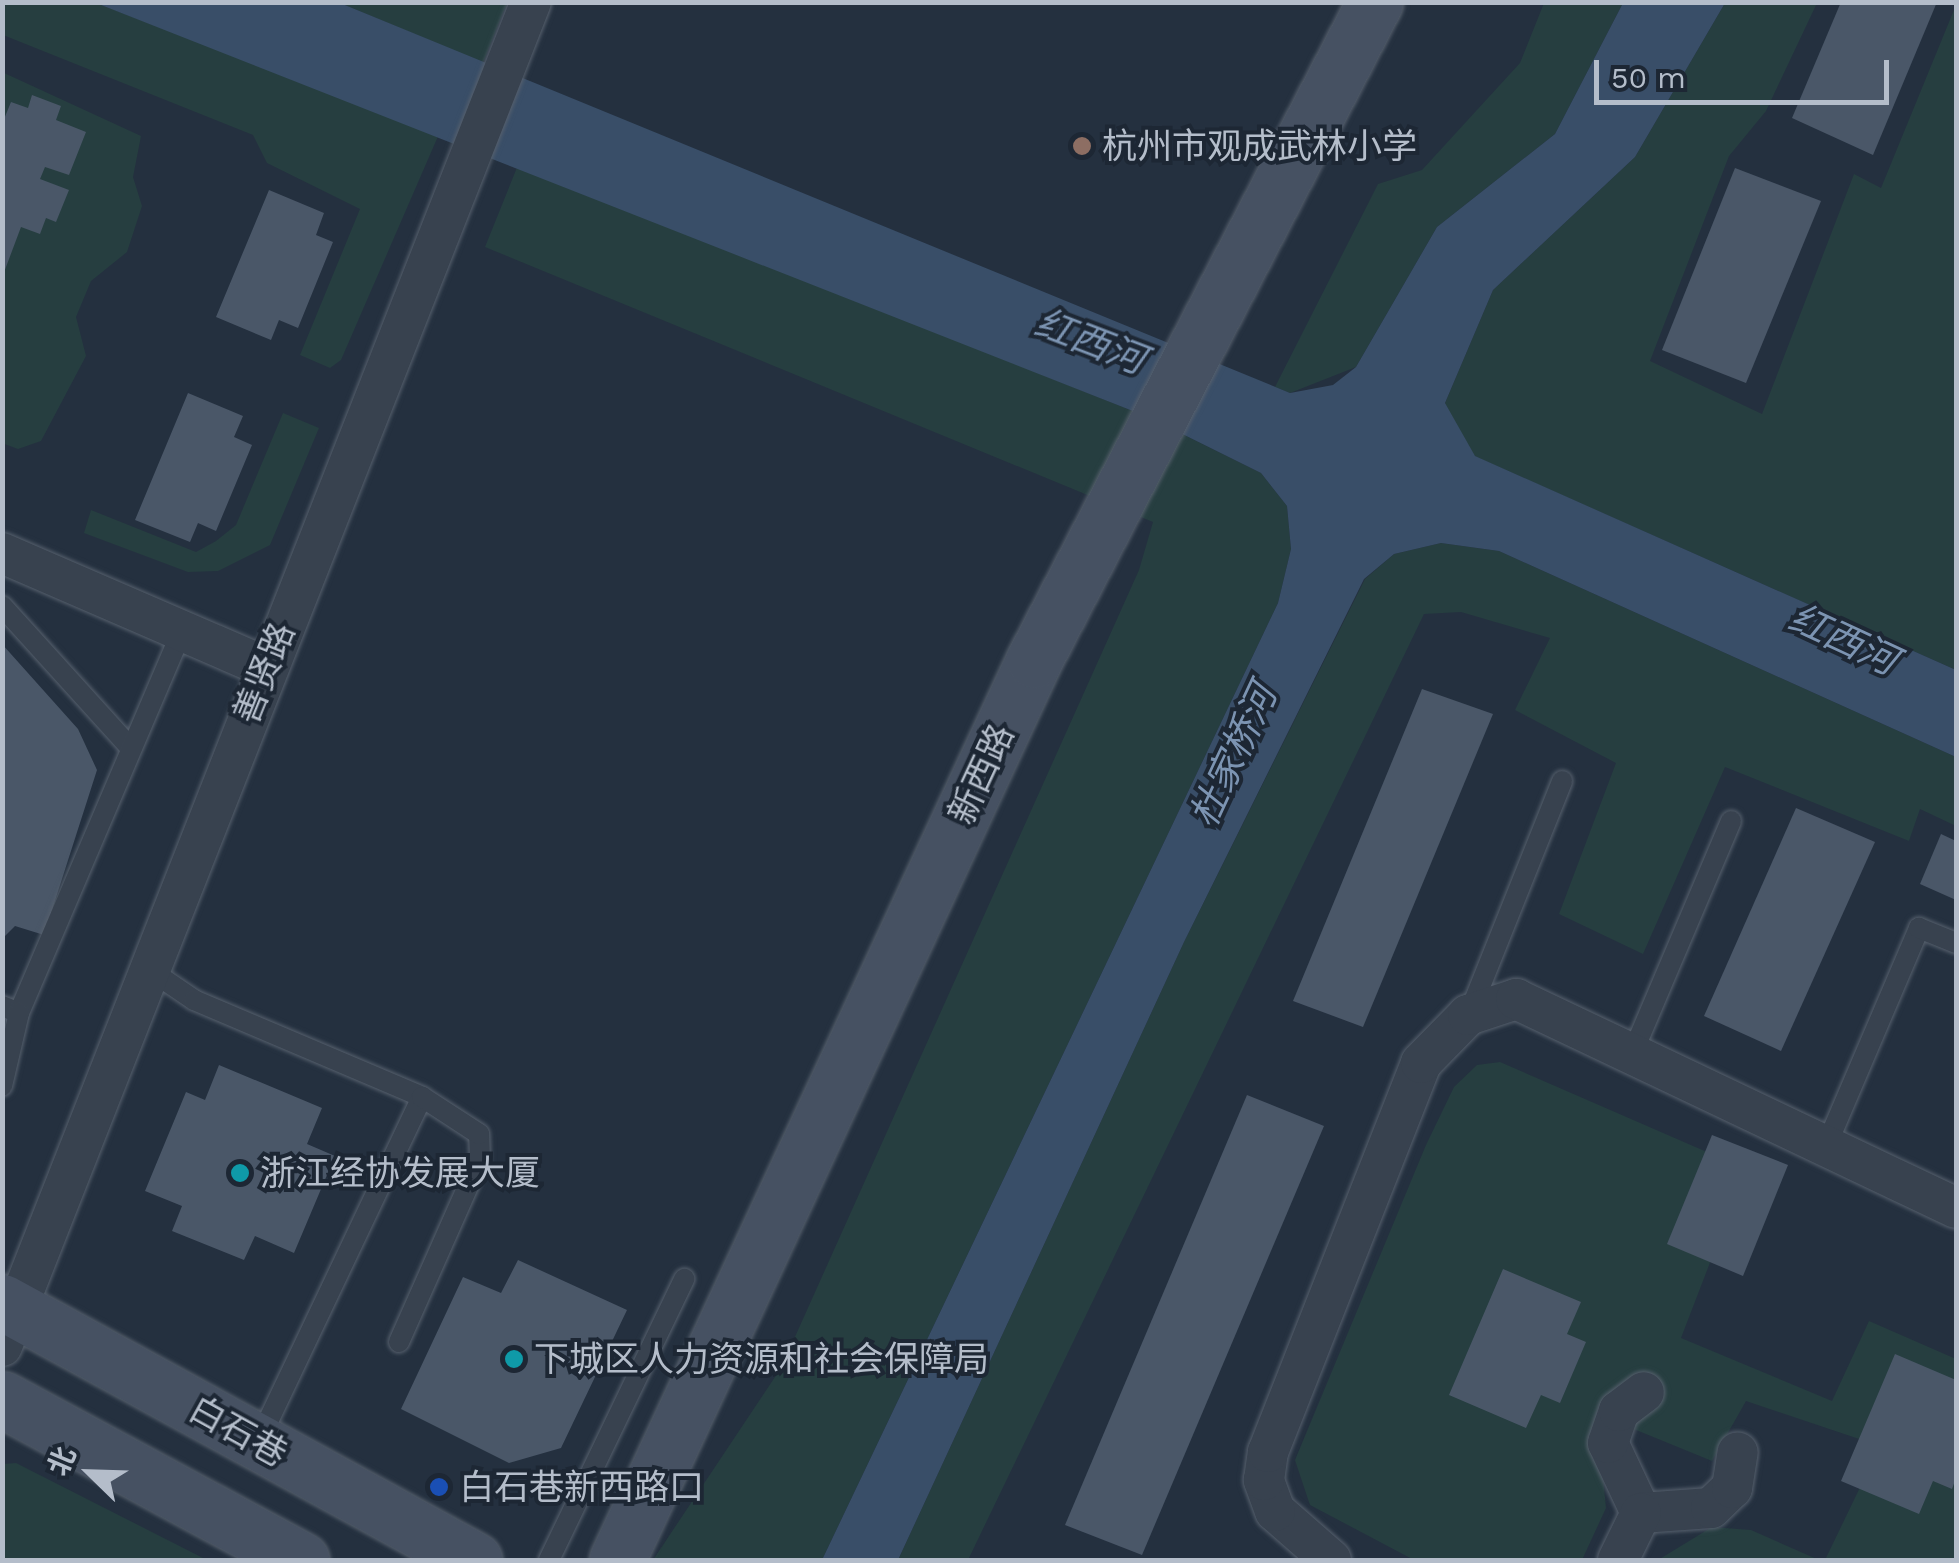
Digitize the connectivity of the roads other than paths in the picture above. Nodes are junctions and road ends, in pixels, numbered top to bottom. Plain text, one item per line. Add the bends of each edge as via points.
1 (531, 2) edge
2 (1375, 2) edge
3 (2, 553) edge
4 (2, 606) edge
5 (182, 631) junction
6 (266, 667) junction
7 (130, 747) junction
8 (1562, 781) dead end
9 (1731, 821) dead end
10 (1956, 944) edge
11 (146, 967) junction
12 (11, 1009) edge
13 (1468, 1016) junction
14 (1633, 1052) junction
15 (2, 1086) edge
16 (422, 1097) junction
17 (1828, 1144) junction
18 (1956, 1208) edge
19 (684, 1279) dead end
20 (7, 1319) edge
21 (398, 1342) dead end
22 (1644, 1392) dead end
23 (2, 1399) edge
24 (259, 1442) junction
25 (1738, 1452) dead end
26 (1641, 1512) junction
27 (302, 1560) edge
28 (474, 1560) edge
29 (548, 1560) edge
30 (617, 1560) edge
31 (1331, 1560) edge
32 (1618, 1560) edge

1 - 6 street, 善贤路
2 - 30 street, 新西路 via 1146,440
3 - 5 street
4 - 7 lane
5 - 6 street
5 - 7 lane
6 - 11 street, 善贤路
7 - 12 lane
8 - 13 lane
9 - 14 lane
10 - 17 lane via 1919,928
11 - 16 lane via 194,1000
11 - 20 street, 善贤路
12 - 15 lane
13 - 14 street via 1516,999
13 - 31 street via 1420,1064 1268,1452 1264,1480 1275,1510
14 - 17 street
16 - 21 lane via 479,1134 480,1158
16 - 24 lane
17 - 18 street
19 - 29 lane
20 - 24 street, 白石巷
22 - 26 street via 1619,1411 1608,1442
23 - 27 street
24 - 28 street, 白石巷
25 - 26 street via 1732,1488 1711,1508
26 - 32 street

